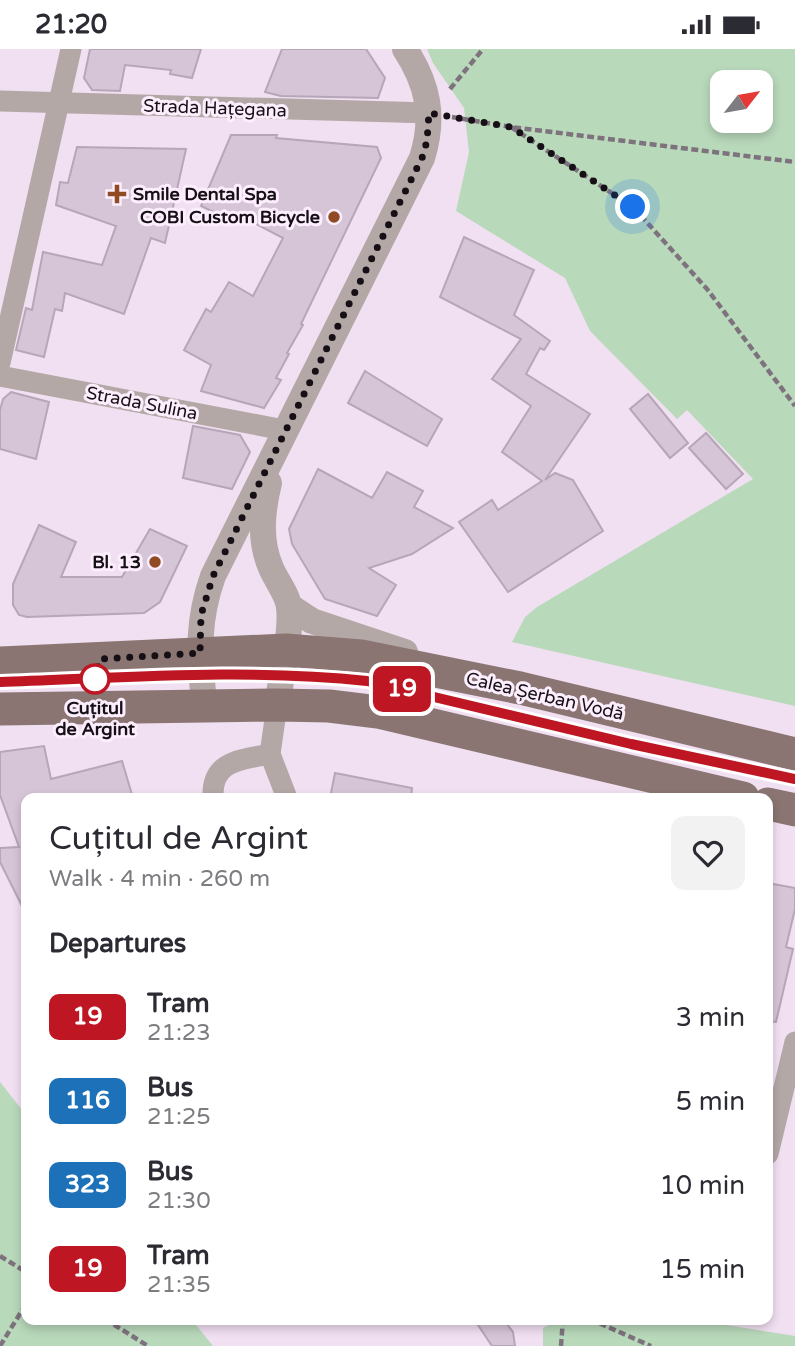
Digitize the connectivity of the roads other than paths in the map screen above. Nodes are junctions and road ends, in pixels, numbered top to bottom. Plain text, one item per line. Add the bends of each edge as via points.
1 (71, 49) edge
2 (405, 49) edge
3 (0, 101) edge
4 (59, 104) junction
5 (429, 113) junction
6 (0, 363) edge
7 (0, 376) edge
8 (284, 430) junction
9 (270, 566) junction
10 (213, 576) junction
11 (289, 606) junction
12 (286, 650) junction
13 (200, 653) junction
14 (0, 663) edge
15 (520, 688) junction
16 (204, 705) junction
17 (277, 705) junction
18 (0, 709) edge
19 (270, 754) junction
20 (795, 754) edge
21 (214, 793) edge
22 (284, 793) edge
23 (722, 793) edge
24 (773, 805) edge
25 (795, 810) edge
26 (795, 1042) edge
27 (773, 1133) edge

1 - 4 street
2 - 5 street via 424,82
3 - 4 street, Strada Hațegana
4 - 5 street, Strada Hațegana
4 - 6 street
5 - 8 street via 422,158
7 - 8 street, Strada Sulina
8 - 9 street via 263,507 263,539
8 - 10 street
9 - 10 street via 244,557
9 - 11 street
10 - 13 street via 201,615
11 - 12 street
11 - 15 street via 322,625
12 - 13 main road, Calea Șerban Vodă
12 - 15 main road, Calea Șerban Vodă via 361,656
12 - 17 street
13 - 14 main road, Calea Șerban Vodă
13 - 16 street
15 - 20 main road, Calea Șerban Vodă
16 - 17 main road
16 - 18 main road
17 - 19 street
17 - 23 main road via 378,712
19 - 21 street via 222,768
19 - 22 street
24 - 25 main road
26 - 27 street

